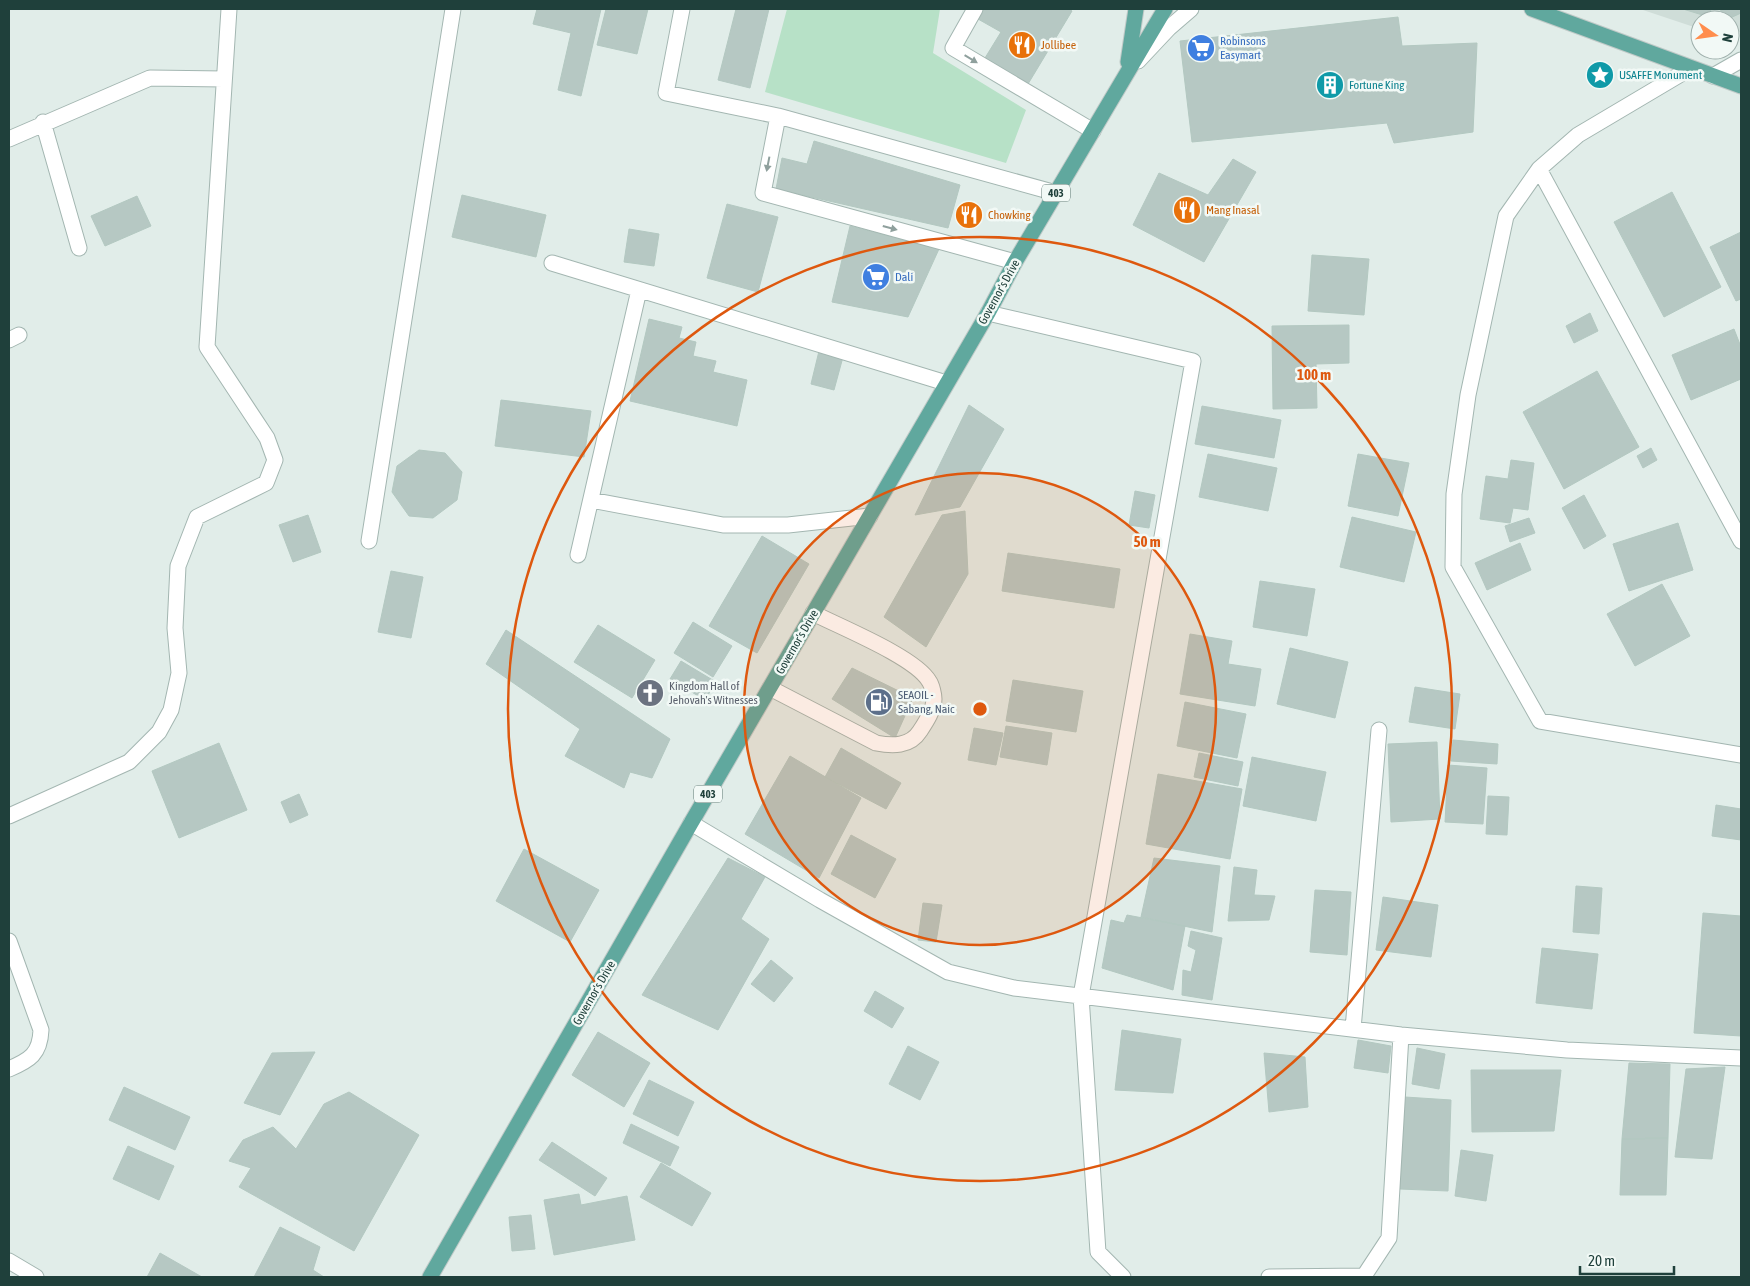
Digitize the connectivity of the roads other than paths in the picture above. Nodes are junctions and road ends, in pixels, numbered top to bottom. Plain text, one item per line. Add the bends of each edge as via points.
1 (229, 9) edge
2 (454, 9) edge
3 (682, 9) edge
4 (975, 9) edge
5 (1136, 9) edge
6 (1166, 9) edge
7 (1191, 9) edge
8 (1532, 9) edge
9 (1741, 60) edge
10 (1691, 68) junction
11 (1125, 75) junction
12 (1713, 76) junction
13 (224, 79) junction
14 (1741, 86) edge
15 (778, 116) junction
16 (43, 122) junction
17 (1093, 131) junction
18 (9, 139) edge
19 (1539, 169) junction
20 (1056, 193) junction
21 (79, 248) dead end
22 (1015, 262) junction
23 (552, 263) dead end
24 (639, 290) junction
25 (988, 313) junction
26 (946, 383) junction
27 (591, 500) junction
28 (870, 516) junction
29 (369, 541) dead end
30 (1741, 541) edge
31 (578, 555) dead end
32 (814, 613) junction
33 (770, 688) junction
34 (1378, 730) dead end
35 (1741, 755) edge
36 (9, 816) edge
37 (691, 823) junction
38 (9, 941) edge
39 (1082, 996) junction
40 (1354, 1029) junction
41 (1401, 1035) junction
42 (1741, 1058) edge
43 (9, 1069) edge
44 (9, 1261) edge
45 (36, 1277) edge
46 (430, 1277) edge
47 (1123, 1277) edge
48 (1268, 1277) edge

1 - 13 street
2 - 29 street
3 - 15 street via 666,93
4 -> 17 street via 953,48
5 - 11 main road
6 - 11 main road, Governor's Drive / 403
7 - 11 street
8 - 10 main road
9 - 12 street
10 - 12 main road
10 - 19 street via 1578,135
11 - 17 main road, Governor's Drive / 403
12 - 14 main road
13 - 16 street via 150,78
13 - 36 street via 207,347 267,438 275,460 266,483 197,517 178,566 175,628 179,673 171,710 159,732 129,762
15 - 20 street
15 -> 22 street via 762,194
16 - 18 street
16 - 21 street
17 - 20 main road, Governor's Drive / 403
19 - 30 street
19 - 35 street via 1506,216 1468,395 1454,494 1453,567 1540,721
20 - 22 main road, Governor's Drive / 403
22 - 25 main road, Governor's Drive / 403
23 - 24 street
24 - 26 street
24 - 27 street
25 - 26 main road, Governor's Drive / 403
25 - 39 street via 1193,361
26 - 28 main road, Governor's Drive / 403
27 - 28 street via 723,525 788,525
27 - 31 street
28 - 32 main road, Governor's Drive / 403
32 - 33 main road, Governor's Drive / 403
32 - 33 street via 914,666 930,681 934,700 928,718 918,734 904,744 892,746 869,739
33 - 37 main road, Governor's Drive / 403
34 - 40 street
37 - 39 street via 948,972 1014,988
37 - 46 main road, Governor's Drive / 403
38 - 43 street via 41,1030 40,1043 33,1056
39 - 40 street
39 - 47 street via 1098,1252
40 - 41 street
41 - 42 street via 1567,1050
41 - 48 street via 1389,1238 1364,1276
44 - 45 street

